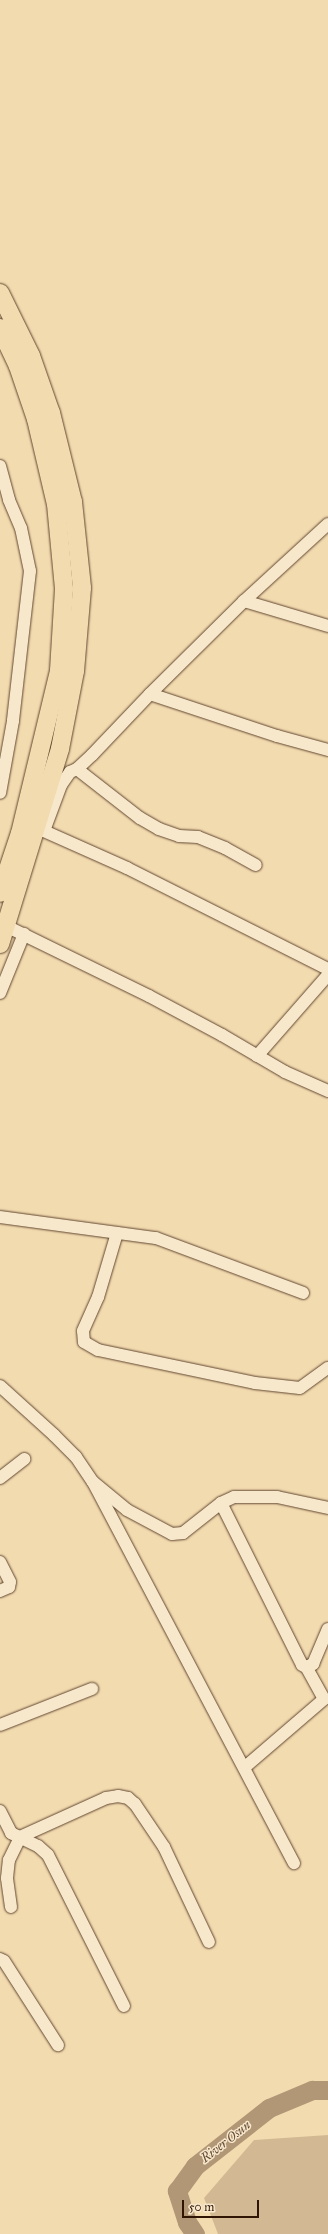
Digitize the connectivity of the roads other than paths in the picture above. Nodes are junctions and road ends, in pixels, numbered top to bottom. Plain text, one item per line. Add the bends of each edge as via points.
1 (0, 294) edge
2 (0, 328) edge
3 (0, 466) edge
4 (328, 524) edge
5 (244, 601) junction
6 (328, 626) edge
7 (150, 694) junction
8 (328, 750) edge
9 (77, 769) junction
10 (0, 792) edge
11 (40, 831) junction
12 (256, 865) dead end
13 (0, 893) edge
14 (6, 926) junction
15 (24, 934) junction
16 (0, 944) edge
17 (328, 969) edge
18 (328, 975) edge
19 (0, 993) edge
20 (258, 1056) junction
21 (328, 1091) edge
22 (0, 1217) edge
23 (117, 1233) junction
24 (303, 1293) dead end
25 (328, 1368) edge
26 (0, 1386) edge
27 (24, 1459) dead end
28 (0, 1478) edge
29 (93, 1482) junction
30 (221, 1503) junction
31 (328, 1508) edge
32 (127, 1510) junction
33 (113, 1519) junction
34 (0, 1562) edge
35 (0, 1592) edge
36 (328, 1629) edge
37 (306, 1667) junction
38 (92, 1689) dead end
39 (326, 1702) edge
40 (0, 1725) edge
41 (245, 1767) junction
42 (0, 1811) edge
43 (20, 1837) junction
44 (294, 1863) dead end
45 (11, 1907) dead end
46 (209, 1942) dead end
47 (0, 1959) edge
48 (124, 2006) dead end
49 (58, 2045) dead end

1 - 11 highway via 32,356 51,413 73,502 82,588 75,671 60,749
2 - 13 highway via 18,366 36,419 56,504 64,589 59,671 20,833
3 - 10 street via 9,500 21,528 30,571 13,721
4 - 5 street
5 - 6 street
5 - 7 street
7 - 8 street
7 - 9 street
9 - 11 street via 64,778
9 - 12 street via 140,818 159,829 179,836 198,837
11 - 14 highway
11 - 17 street via 133,871
14 - 15 street
14 - 16 highway
15 - 19 street
15 - 20 street via 149,996
18 - 20 street
20 - 21 street via 285,1072
22 - 23 street
23 - 24 street via 156,1238
23 - 25 street via 98,1297 83,1331 84,1342 98,1350 255,1383 300,1388
26 - 29 street via 60,1440
27 - 28 street
29 - 32 street
29 - 33 street
30 - 31 street via 234,1497 277,1497
30 - 32 street via 183,1533 176,1534
30 - 37 street via 299,1661
32 - 33 street
33 - 41 street
34 - 35 street via 10,1582 9,1587
36 - 37 street via 313,1664
37 - 39 street
38 - 40 street
39 - 41 street
41 - 44 street
42 - 43 street via 11,1833
43 - 45 street via 9,1860 7,1878
43 - 46 street via 106,1798 128,1798 135,1804 164,1847
43 - 48 street via 48,1854 57,1868
47 - 49 street via 4,1961

